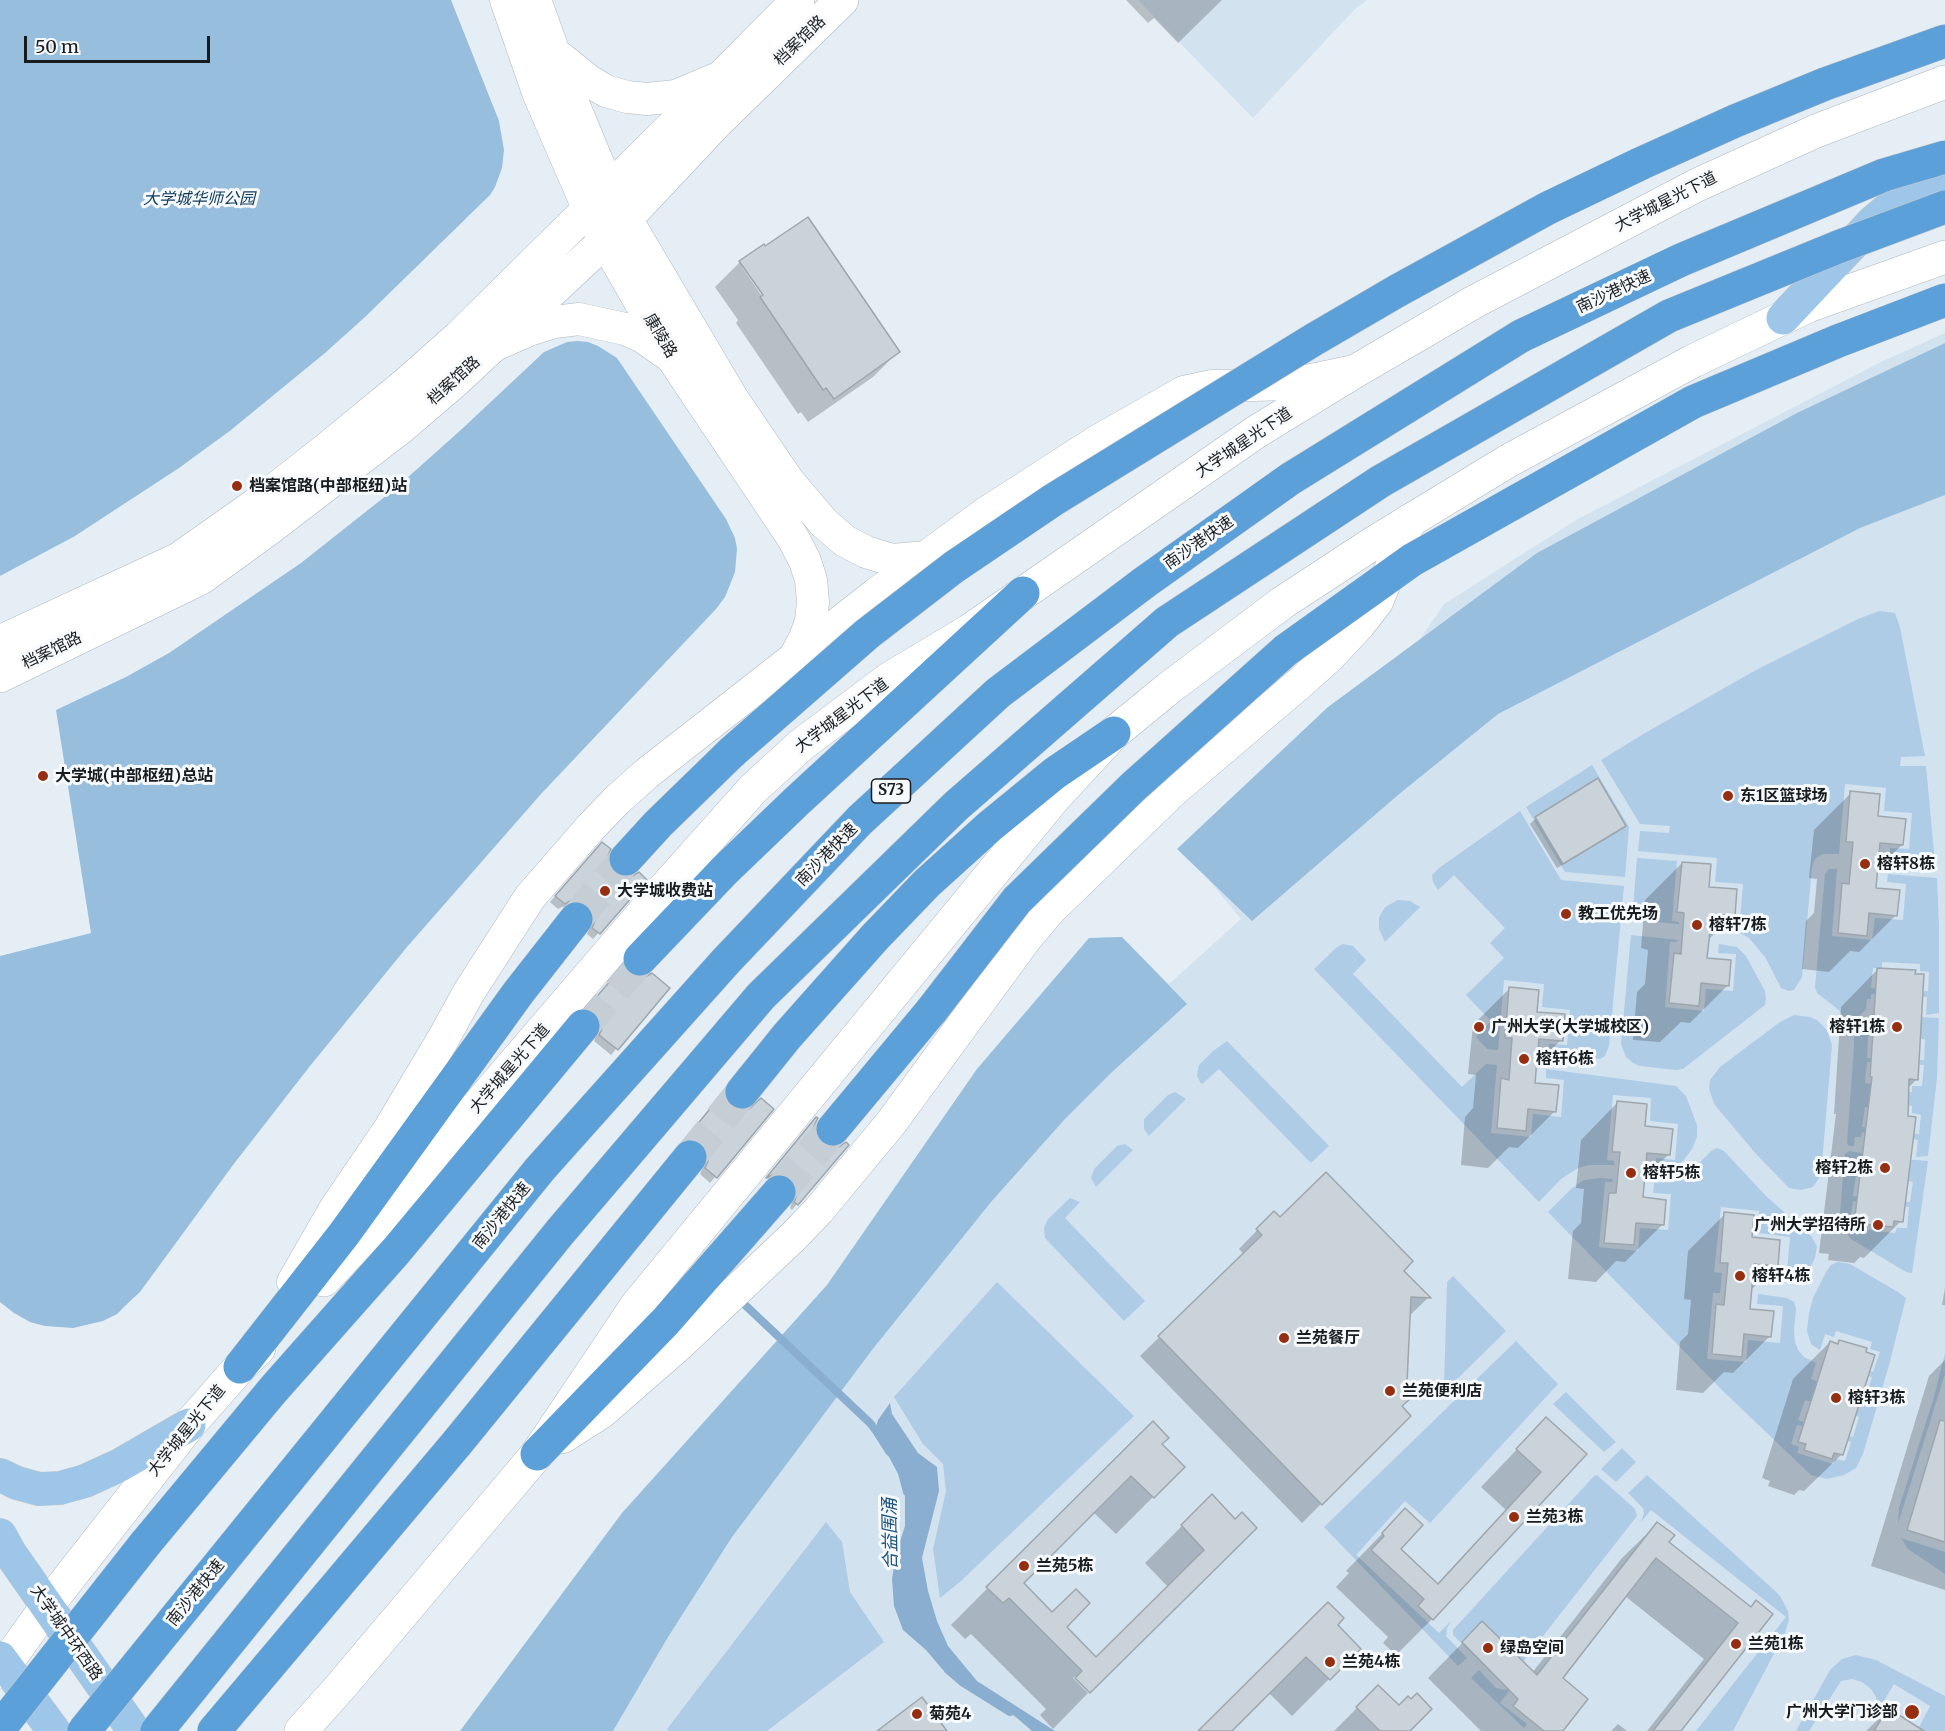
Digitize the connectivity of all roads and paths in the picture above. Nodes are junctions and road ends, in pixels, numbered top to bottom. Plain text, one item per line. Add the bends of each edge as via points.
1 (506, 0) edge
2 (535, 0) edge
3 (798, 0) edge
4 (842, 0) edge
5 (1945, 41) edge
6 (554, 53) junction
7 (722, 77) junction
8 (1945, 82) edge
9 (1945, 157) edge
10 (1945, 177) edge
11 (599, 200) junction
12 (1945, 207) edge
13 (615, 230) junction
14 (1945, 257) edge
15 (1945, 300) edge
16 (1784, 318) junction
17 (492, 346) junction
18 (673, 358) junction
19 (1354, 372) junction
20 (1410, 520) junction
21 (927, 557) junction
22 (1023, 593) junction
23 (0, 642) edge
24 (794, 658) junction
25 (0, 676) edge
26 (1114, 733) junction
27 (627, 859) tunnel mouth
28 (576, 919) tunnel mouth
29 (640, 959) tunnel mouth
30 (584, 1026) tunnel mouth
31 (742, 1092) tunnel mouth
32 (833, 1129) tunnel mouth
33 (690, 1157) tunnel mouth
34 (779, 1192) tunnel mouth
35 (240, 1367) junction
36 (189, 1425) junction
37 (537, 1454) junction
38 (0, 1475) edge
39 (0, 1535) edge
40 (47, 1606) junction
41 (2, 1665) edge
42 (0, 1728) edge
43 (54, 1731) edge
44 (84, 1731) edge
45 (134, 1731) edge
46 (157, 1731) edge
47 (214, 1731) edge
48 (301, 1731) edge

1 - 11 street, 康陵路 via 539,95
2 - 6 street, 康陵路
3 - 7 main road, 档案馆路
4 - 13 main road, 档案馆路
5 - 27 highway, bridge via 1735,121 1548,208 1378,302 1053,500 954,567 867,634 732,752
6 - 7 street via 606,91 627,97 675,96
6 - 11 street, 康陵路
7 - 11 main road, 档案馆路
8 - 19 main road, 大学城星光下道 via 1816,130 1697,185 1474,302
9 - 44 highway, 南沙港快速 / S73, bridge via 1884,176 1682,260 1521,336 1290,479 998,693 844,837 726,961 540,1169
10 - 16 main road via 1900,199 1873,222
11 - 13 street, 康陵路
11 - 23 main road, 档案馆路 via 459,337 257,504 179,559
12 - 46 highway, bridge via 1838,246 1669,316 1382,481 1167,622 956,806 761,996 560,1232
13 - 17 main road, 档案馆路
13 - 18 street, 康陵路
13 - 21 street, 康陵路 via 789,482 824,523 866,552 892,560
14 - 16 main road
15 - 32 highway, bridge via 1693,402 1412,560 1286,650 1133,787 1017,900
16 - 20 main road via 1693,361 1508,461
17 - 18 street via 554,322 579,320 625,329
17 - 25 main road, 档案馆路 via 400,428 201,578
18 - 24 street, 康陵路 via 805,561 811,580 811,621
19 - 21 street via 1292,384 1212,386 1184,392 1096,442 986,513
19 - 22 main road, 大学城星光下道 via 1256,432
20 - 26 main road via 1282,603
20 - 37 street via 1377,602 1359,625 1308,676 1173,791 1050,910 891,1123 819,1210 680,1344 602,1412
21 - 24 street
22 - 29 highway via 797,801
22 - 35 main road, 大学城星光下道 via 889,679 801,745 753,789 378,1222
24 - 35 street via 617,800 530,897
26 - 31 highway via 1055,773 927,883 787,1036
26 - 37 main road via 1054,798 637,1305
28 - 35 highway via 344,1234
30 - 42 highway, bridge via 210,1465
33 - 47 highway
34 - 37 highway via 666,1321
35 - 36 main road, 大学城星光下道
36 - 38 main road via 120,1465 60,1488 39,1489
36 - 40 main road, 大学城星光下道
37 - 48 main road
39 - 40 main road, 大学城中环西路
40 - 41 main road, 大学城星光下道
40 - 45 main road, 大学城中环西路
41 - 43 main road

